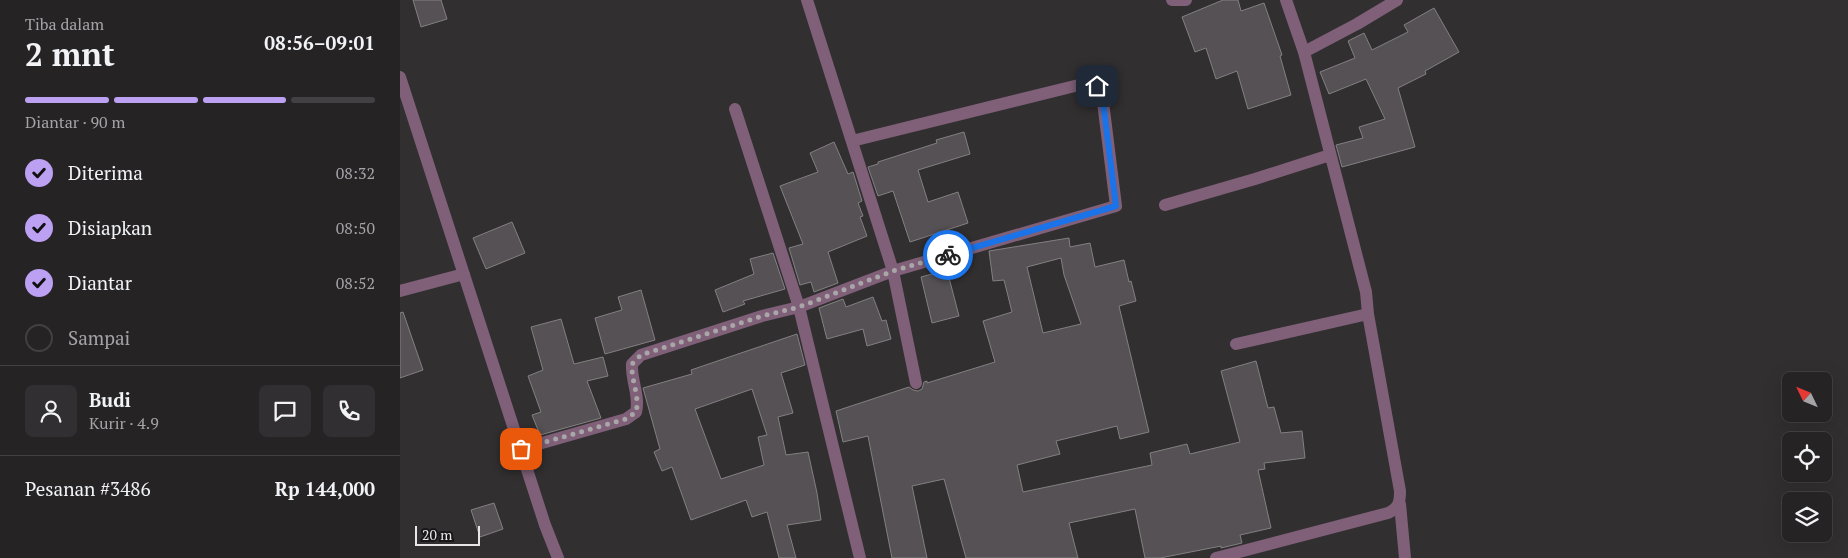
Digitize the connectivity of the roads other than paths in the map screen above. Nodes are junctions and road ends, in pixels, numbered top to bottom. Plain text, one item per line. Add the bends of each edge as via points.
1 (807, 0) edge
2 (1172, 0) edge
3 (1186, 0) edge
4 (1286, 0) edge
5 (1397, 0) edge
6 (1304, 52) junction
7 (400, 77) edge
8 (735, 109) dead end
9 (852, 141) junction
10 (1330, 155) junction
11 (1164, 205) dead end
12 (893, 271) junction
13 (464, 274) junction
14 (400, 291) edge
15 (799, 307) junction
16 (1368, 314) junction
17 (1236, 344) dead end
18 (916, 382) dead end
19 (521, 449) junction
20 (1400, 504) junction
21 (558, 558) edge
22 (860, 558) edge
23 (1216, 558) edge
24 (1405, 558) edge

1 - 9 street
2 - 3 street
4 - 6 street
5 - 6 street
6 - 10 street
7 - 13 street
8 - 15 street
9 - 12 street
9 - 12 street via 1090,82 1102,94 1116,206
10 - 11 street
10 - 16 street via 1366,292
12 - 15 street
12 - 18 street
13 - 14 street
13 - 19 street
15 - 19 street via 641,355 632,364 631,372 638,403 636,412 626,419
15 - 22 street
16 - 17 street
16 - 20 street
19 - 21 street
20 - 23 street via 1388,513
20 - 24 street

